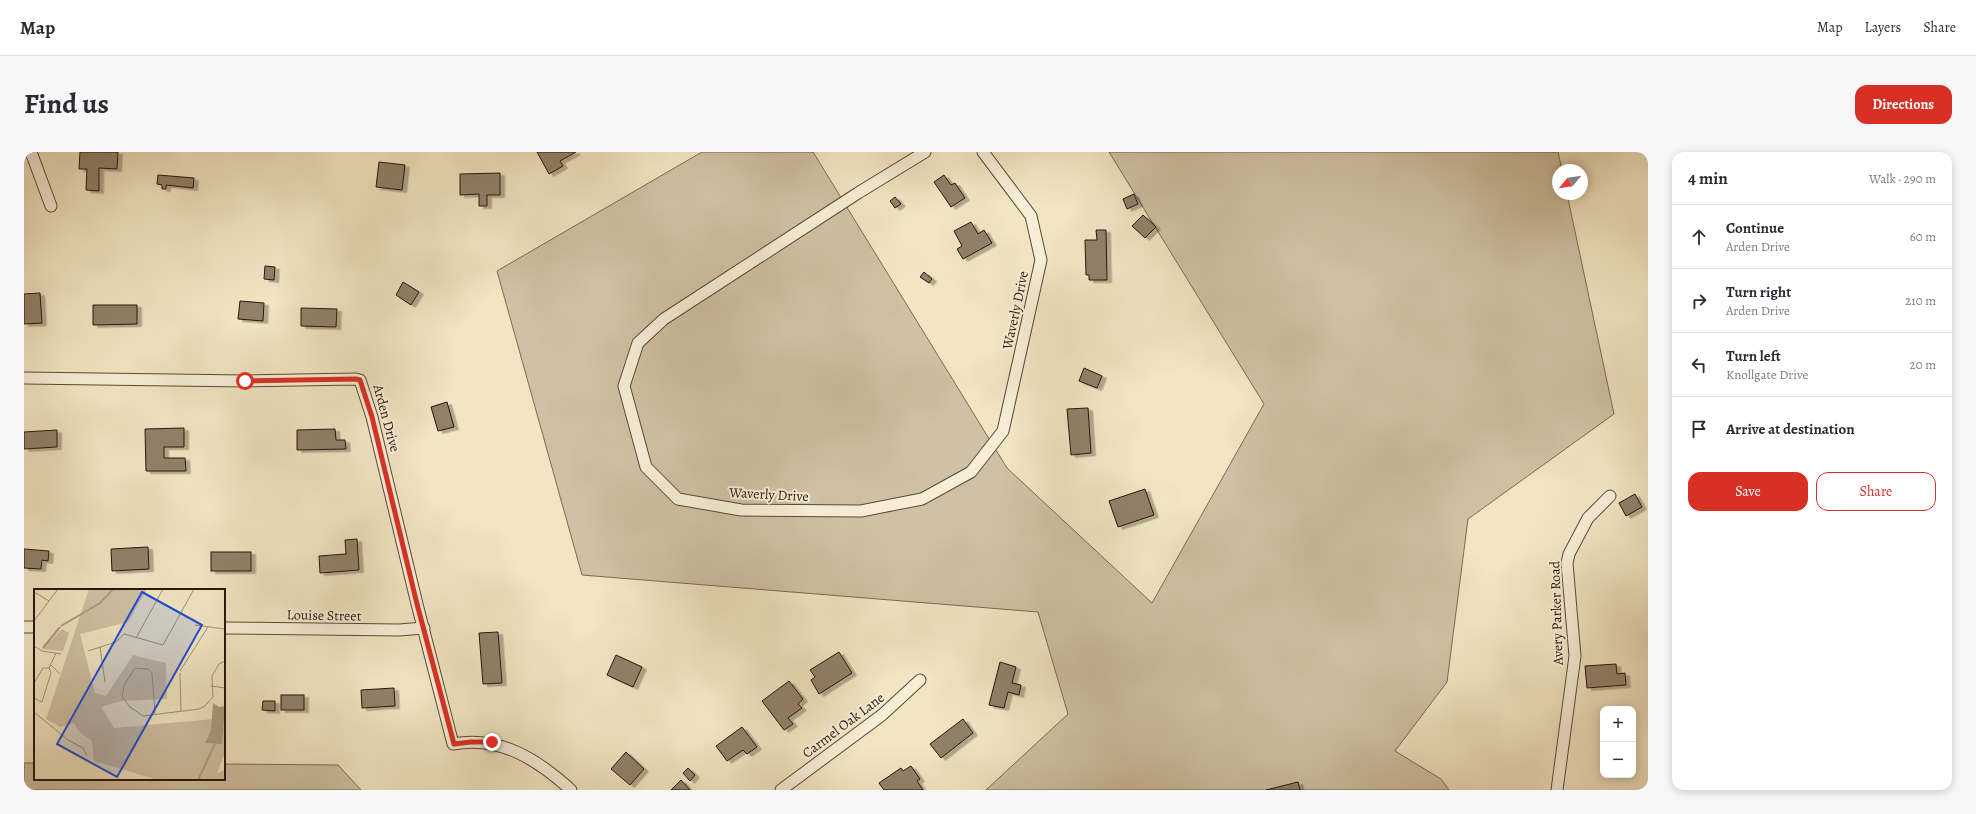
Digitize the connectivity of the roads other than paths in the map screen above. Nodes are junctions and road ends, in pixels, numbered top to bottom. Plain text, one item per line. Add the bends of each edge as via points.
1 (31, 152) edge
2 (925, 152) edge
3 (983, 152) edge
4 (51, 206) dead end
5 (24, 378) edge
6 (1610, 496) dead end
7 (225, 628) edge
8 (424, 628) junction
9 (920, 680) dead end
10 (571, 790) edge
11 (781, 790) edge
12 (1557, 790) edge

1 - 4 street
2 - 3 street, Waverly Drive via 664,319 638,343 624,386 646,467 678,499 741,510 861,511 922,499 971,472 1003,431 1041,260 1031,216
5 - 8 street, Arden Drive via 360,380 372,417
6 - 12 street, Avery Parker Road via 1588,518 1567,563 1575,656
7 - 8 street, Louise Street
8 - 10 street, Arden Drive via 454,744 492,742 515,751 553,773
9 - 11 street, Carmel Oak Lane via 882,715

